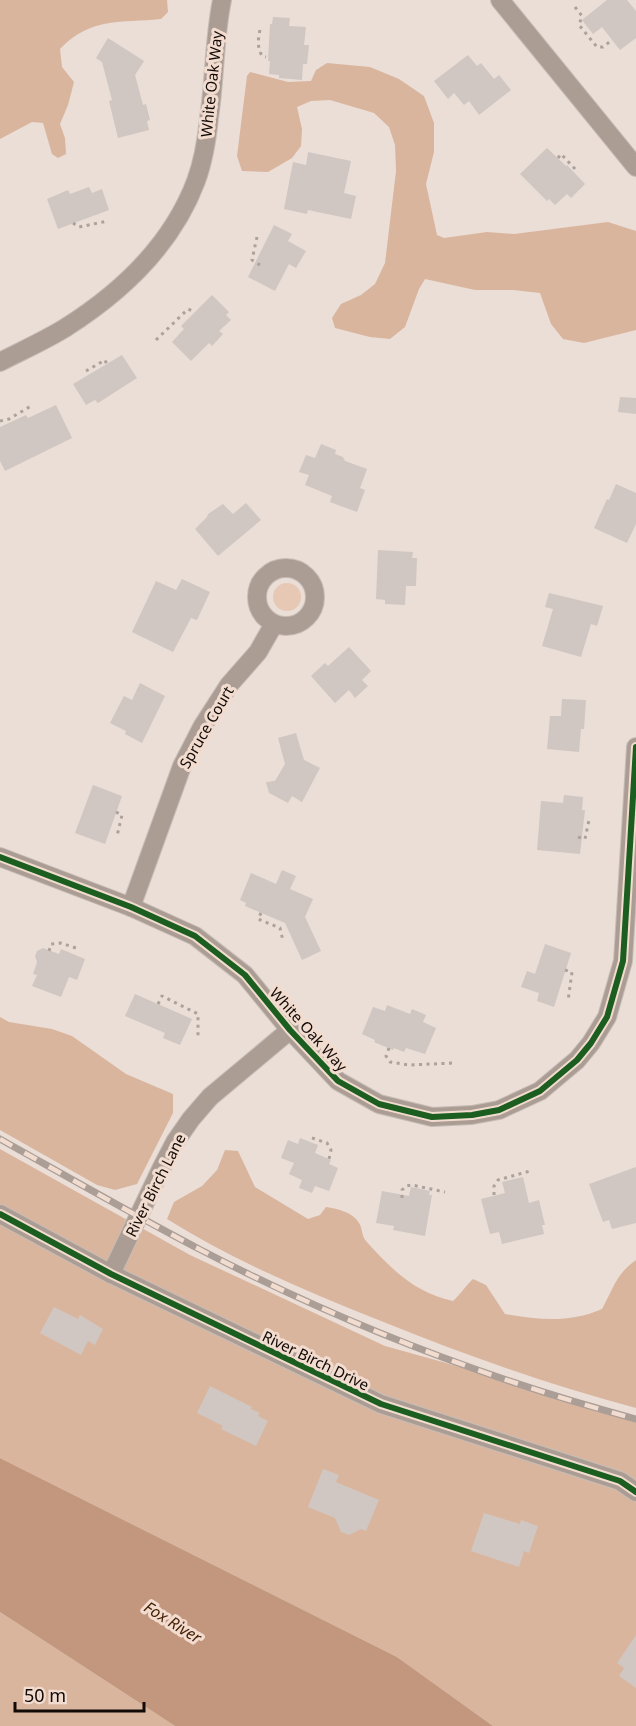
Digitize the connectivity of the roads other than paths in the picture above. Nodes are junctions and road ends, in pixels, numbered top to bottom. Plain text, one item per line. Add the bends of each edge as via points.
1 (222, 0) edge
2 (500, 0) edge
3 (636, 167) edge
4 (0, 362) edge
5 (274, 624) dead end
6 (636, 747) edge
7 (0, 857) edge
8 (131, 906) junction
9 (290, 1030) junction
10 (0, 1214) edge
11 (111, 1274) junction
12 (636, 1492) edge

1 - 4 street, White Oak Way via 209,118 197,179 182,213 164,241 115,294 64,329
2 - 3 street
5 - 8 street, Spruce Court via 258,652 229,685 190,749
6 - 9 street, White Oak Way via 623,961 614,997 591,1043 540,1091 499,1110 432,1117 379,1104 338,1081
7 - 8 street, White Oak Way
8 - 9 street, White Oak Way via 195,936 245,975
9 - 11 street, River Birch Lane via 210,1097 191,1119 175,1142
10 - 11 street, River Birch Drive
11 - 12 street, River Birch Drive via 381,1404 620,1481

